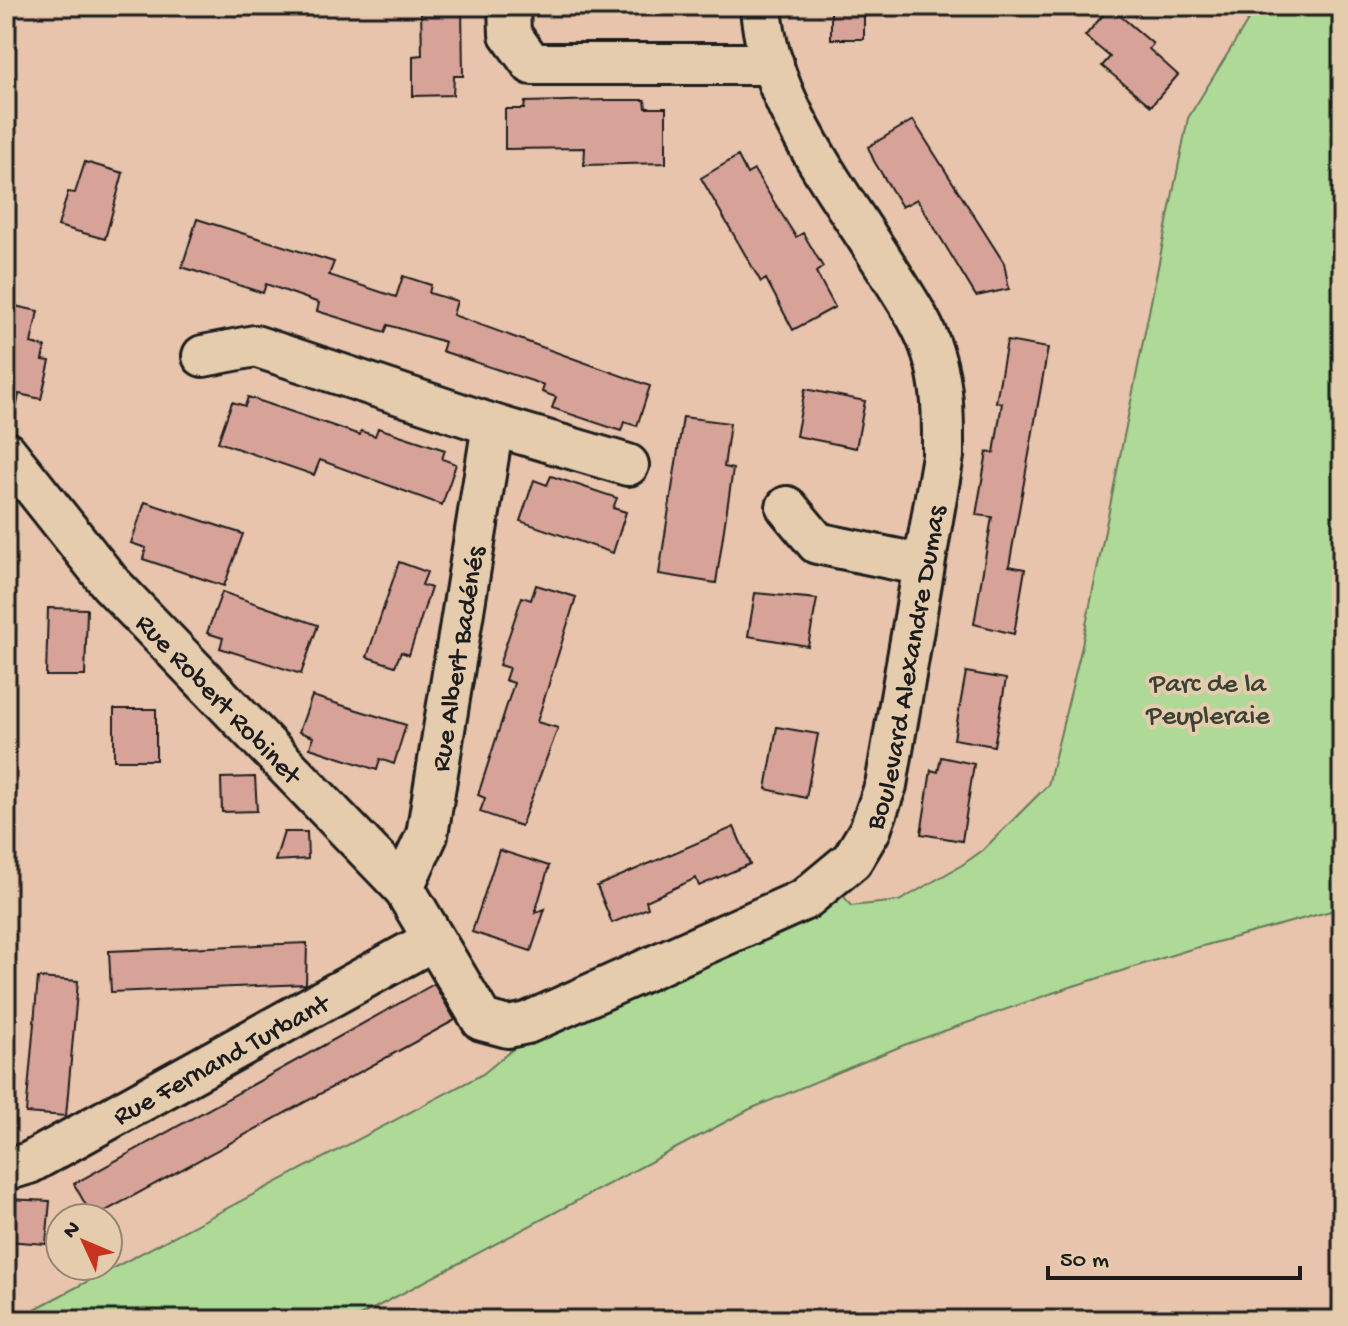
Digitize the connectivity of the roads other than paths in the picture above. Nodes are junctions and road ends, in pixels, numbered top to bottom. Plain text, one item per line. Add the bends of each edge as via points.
1 (509, 6) edge
2 (761, 6) edge
3 (773, 64) junction
4 (203, 356) dead end
5 (493, 425) junction
6 (6, 452) edge
7 (628, 465) dead end
8 (787, 507) dead end
9 (923, 565) junction
10 (403, 887) junction
11 (433, 940) junction
12 (6, 1170) edge

1 - 3 street via 510,34 532,64
2 - 3 street, Boulevard Alexandre Dumas
3 - 9 street, Boulevard Alexandre Dumas via 798,123 933,352 944,407 943,456
4 - 5 street via 255,346
5 - 7 street
5 - 10 street, Rue Albert Badénés via 427,835
6 - 10 street, Rue Robert Robinet via 110,583
8 - 9 street via 817,543
9 - 11 street, Boulevard Alexandre Dumas via 886,785 870,830 852,860 828,883 805,899 508,1027 482,1020 473,1010
10 - 11 street, Rue Robert Robinet
11 - 12 street, Rue Fernand Turbant via 29,1163

